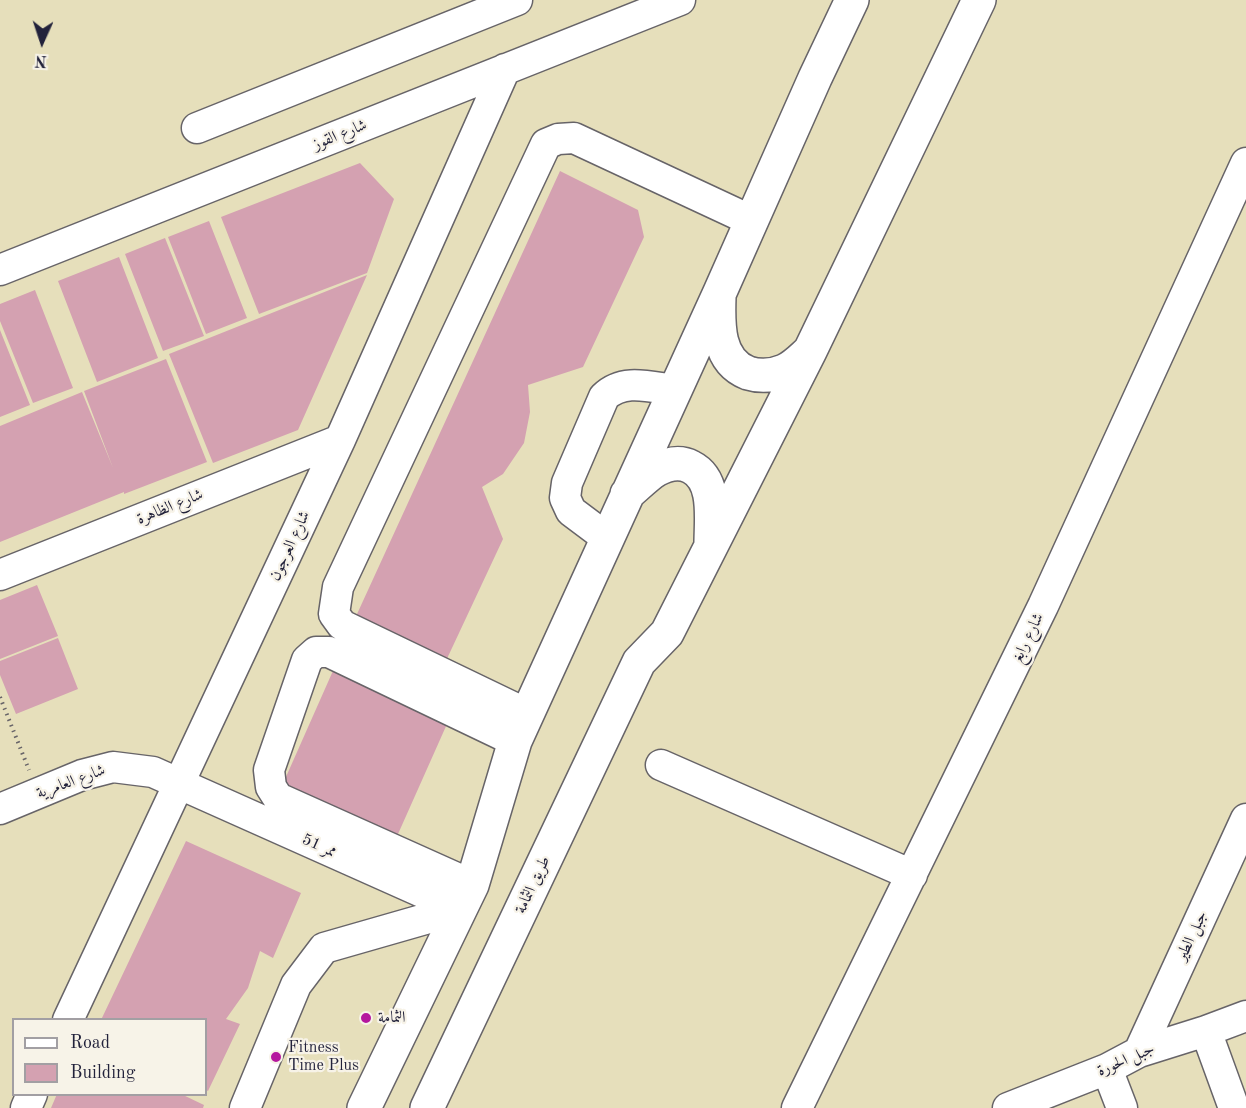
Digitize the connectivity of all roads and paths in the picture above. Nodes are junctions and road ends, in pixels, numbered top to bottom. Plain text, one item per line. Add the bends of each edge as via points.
1 (517, 0) edge
2 (680, 0) edge
3 (852, 0) edge
4 (979, 0) edge
5 (505, 69) junction
6 (197, 128) dead end
7 (1246, 163) edge
8 (750, 220) junction
9 (0, 270) edge
10 (720, 292) junction
11 (810, 351) junction
12 (674, 390) junction
13 (340, 440) junction
14 (626, 495) junction
15 (607, 538) junction
16 (711, 545) junction
17 (0, 575) edge
18 (0, 697) edge
19 (521, 727) junction
20 (661, 765) dead end
21 (178, 783) junction
22 (38, 793) junction
23 (0, 809) edge
24 (1246, 819) edge
25 (912, 875) junction
26 (466, 897) junction
27 (1246, 1016) edge
28 (69, 1018) edge
29 (1206, 1031) junction
30 (1139, 1052) junction
31 (1107, 1069) junction
32 (245, 1108) edge
33 (364, 1108) edge
34 (428, 1108) edge
35 (797, 1108) edge
36 (1008, 1108) edge
37 (1122, 1108) edge
38 (1234, 1108) edge

1 - 6 street
2 - 5 street, شارع القوز
3 - 8 main road
4 - 11 main road, طريق الثمامة
5 - 9 street, شارع القوز
5 - 13 street, شارع العرجون
7 - 25 street, شارع رابغ via 1043,606
8 - 10 main road
8 - 19 street via 574,138 546,144 338,587 334,614 342,625
10 - 11 main road via 718,323 724,350 745,372 771,376 787,370
10 - 12 main road
11 - 16 main road, طريق الثمامة
12 - 14 main road
12 - 15 street via 627,385 612,389 604,397 567,483 565,498 571,511
13 - 17 street, شارع الظاهرة
13 - 21 street, شارع العرجون
14 - 15 main road
14 - 16 main road via 656,471 673,464 685,464 699,471 709,493
15 - 19 main road
16 - 34 main road, طريق الثمامة via 667,633 639,662
18 - 22 path
19 - 26 main road
19 - 26 street via 328,652 316,652 307,660 269,770 271,787 278,798
20 - 25 street
21 - 22 street, شارع العامرية via 153,772 113,767
21 - 26 street, ممر 51
21 - 28 street, شارع العرجون
22 - 23 street, شارع العامرية
24 - 30 street, جبل الطير
25 - 35 street, شارع رابغ
26 - 32 street via 324,948 296,985
26 - 33 main road
27 - 29 street, جبل الحورة
29 - 30 street, جبل الحورة
29 - 38 street
30 - 31 street, جبل الحورة
31 - 36 street, جبل الحورة
31 - 37 street

